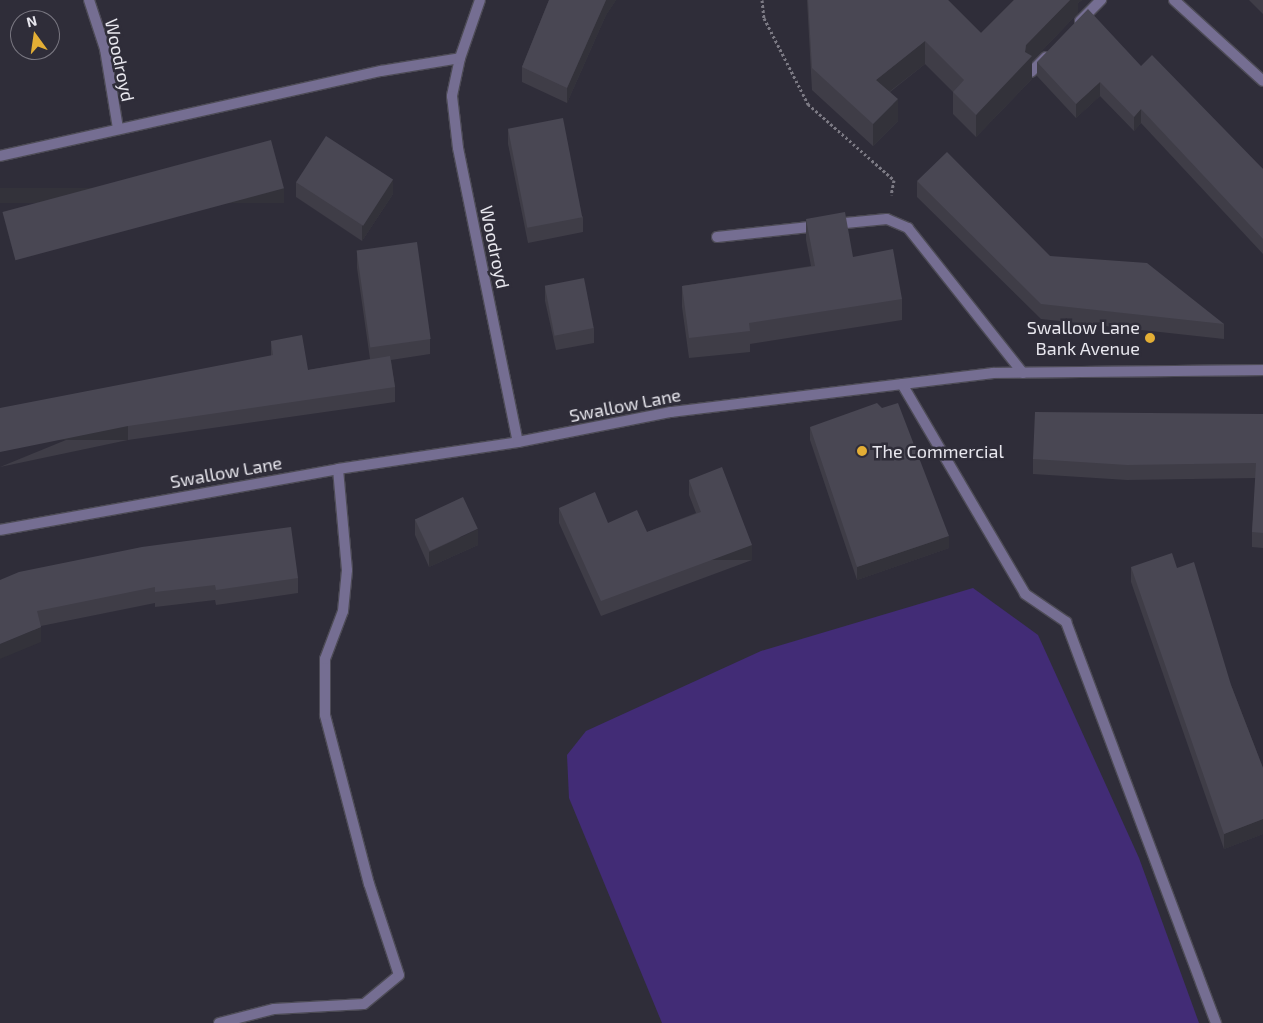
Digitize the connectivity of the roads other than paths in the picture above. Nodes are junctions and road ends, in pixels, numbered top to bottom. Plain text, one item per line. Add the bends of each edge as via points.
1 (89, 0) edge
2 (480, 0) edge
3 (1101, 0) edge
4 (1174, 0) edge
5 (1069, 33) edge
6 (1056, 46) edge
7 (460, 58) junction
8 (1030, 72) edge
9 (1263, 81) edge
10 (118, 128) junction
11 (0, 156) edge
12 (717, 237) dead end
13 (1263, 370) edge
14 (1023, 373) junction
15 (902, 384) junction
16 (518, 442) junction
17 (338, 469) junction
18 (0, 530) edge
19 (219, 1023) edge
20 (1216, 1023) edge

1 - 10 street, Woodroyd via 105,49
2 - 7 street, Woodroyd
3 - 5 street
4 - 9 street
6 - 8 street
7 - 10 street, Woodroyd
7 - 16 street, Woodroyd via 452,96 458,148
10 - 11 street, Woodroyd
12 - 14 street via 887,219 908,228
13 - 14 street, Swallow Lane
14 - 15 street, Swallow Lane
15 - 16 street, Swallow Lane via 671,412
15 - 20 street via 1024,594 1066,622
16 - 17 street, Swallow Lane
17 - 18 street, Swallow Lane
17 - 19 street via 347,570 343,610 325,659 325,715 369,884 399,975 364,1004 274,1009

